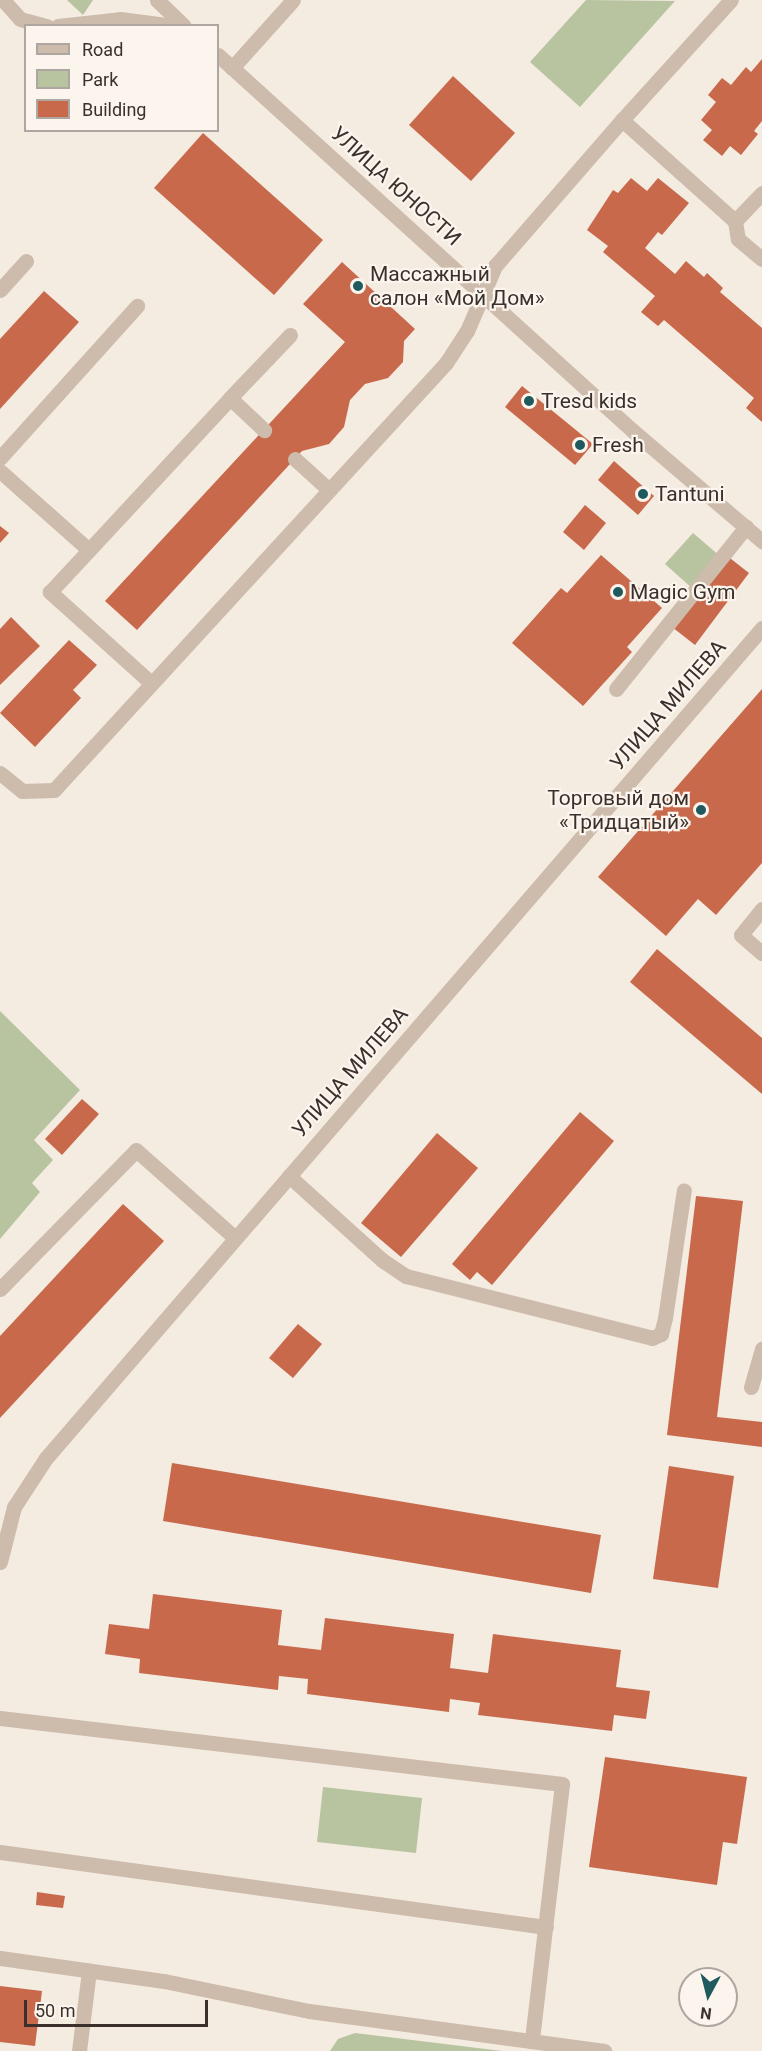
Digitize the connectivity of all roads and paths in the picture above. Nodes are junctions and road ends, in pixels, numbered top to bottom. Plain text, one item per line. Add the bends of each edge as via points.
1 (3, 0) edge
2 (157, 0) edge
3 (293, 0) edge
4 (731, 0) edge
5 (39, 24) edge
6 (74, 24) edge
7 (160, 24) edge
8 (182, 24) edge
9 (219, 57) edge
10 (232, 68) junction
11 (622, 120) junction
12 (762, 193) edge
13 (735, 221) junction
14 (762, 259) edge
15 (26, 261) dead end
16 (0, 290) edge
17 (484, 293) junction
18 (137, 306) dead end
19 (290, 335) dead end
20 (230, 398) junction
21 (264, 430) dead end
22 (0, 458) edge
23 (296, 459) dead end
24 (0, 471) edge
25 (328, 489) junction
26 (746, 528) junction
27 (762, 541) edge
28 (89, 550) junction
29 (762, 627) edge
30 (150, 682) junction
31 (616, 689) dead end
32 (0, 773) edge
33 (762, 909) edge
34 (762, 953) edge
35 (289, 1176) junction
36 (684, 1190) dead end
37 (235, 1238) junction
38 (0, 1288) edge
39 (762, 1349) edge
40 (751, 1387) dead end
41 (0, 1562) edge
42 (0, 1718) edge
43 (0, 1852) edge
44 (546, 1927) junction
45 (0, 1958) edge
46 (89, 1971) junction
47 (532, 2041) junction
48 (79, 2051) edge
49 (604, 2051) edge

1 - 5 street via 20,19
2 - 8 street
3 - 10 street
4 - 11 street
6 - 7 street via 120,18
9 - 10 street, УЛИЦА ЮНОСТИ
10 - 17 street, УЛИЦА ЮНОСТИ
11 - 13 street
11 - 17 street via 516,238 495,266
12 - 13 street
13 - 14 street via 738,239
15 - 16 street
17 - 25 street via 467,331 446,363
17 - 26 street, УЛИЦА ЮНОСТИ via 633,431
18 - 22 street
19 - 20 street
20 - 21 street
20 - 28 street
23 - 25 street
24 - 28 street
25 - 30 street
26 - 27 street, УЛИЦА ЮНОСТИ
26 - 31 street
28 - 30 street via 50,591
29 - 35 street, УЛИЦА МИЛЕВА
30 - 32 street via 54,790 22,791
33 - 34 street via 741,935
35 - 36 street via 382,1260 406,1276 652,1338 661,1334 665,1318
35 - 37 street, УЛИЦА МИЛЕВА
37 - 38 street via 136,1150
37 - 41 street, УЛИЦА МИЛЕВА via 46,1458 14,1507
39 - 40 street
42 - 44 street via 562,1784
43 - 44 street
44 - 47 street
45 - 46 street
46 - 47 street via 164,1981 309,2011
46 - 48 street
47 - 49 street

